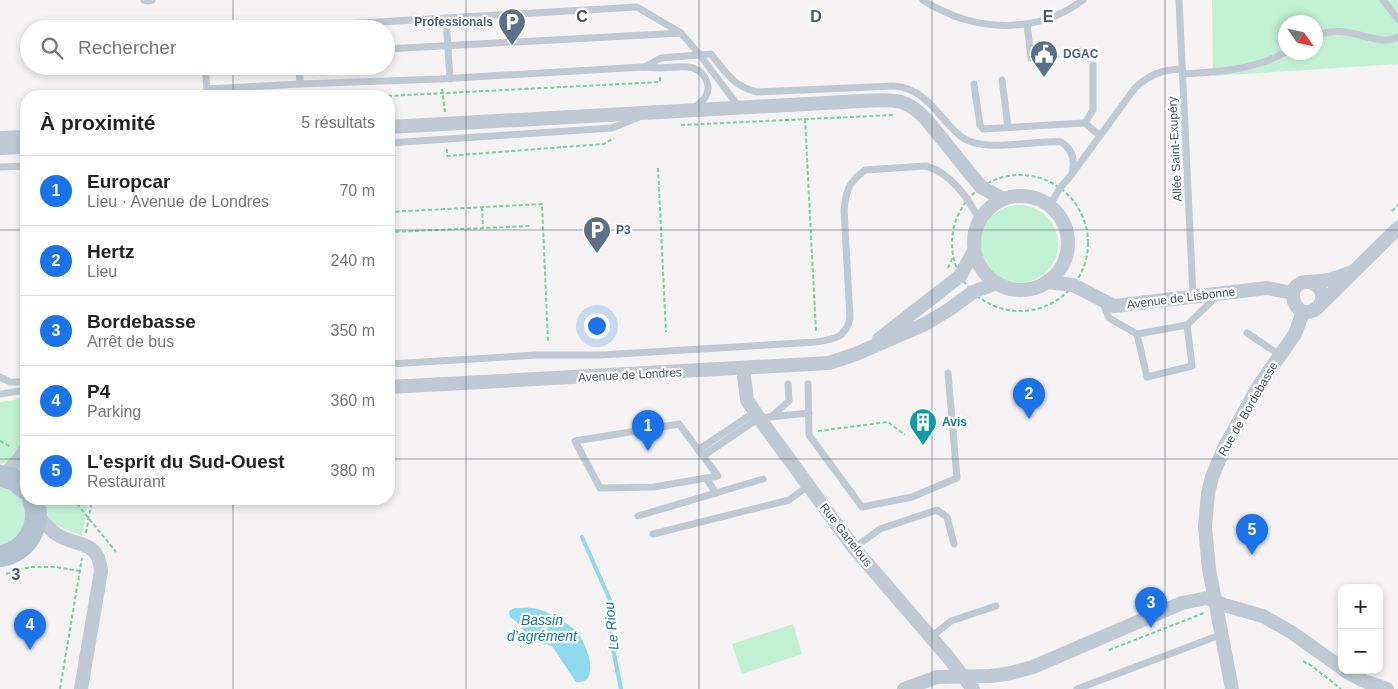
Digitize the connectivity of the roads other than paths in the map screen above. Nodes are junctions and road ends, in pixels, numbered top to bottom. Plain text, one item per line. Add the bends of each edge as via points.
1 (144, 0) edge
2 (152, 0) edge
3 (923, 0) edge
4 (1084, 0) edge
5 (1179, 0) edge
6 (1383, 0) edge
7 (446, 18) junction
8 (1398, 19) edge
9 (395, 22) edge
10 (1027, 24) junction
11 (681, 33) junction
12 (1323, 33) edge
13 (1398, 37) edge
14 (447, 45) junction
15 (395, 48) edge
16 (700, 55) junction
17 (1278, 56) edge
18 (1031, 58) dead end
19 (1093, 65) dead end
20 (644, 67) junction
21 (1182, 71) junction
22 (206, 75) edge
23 (300, 75) edge
24 (450, 79) junction
25 (1002, 80) dead end
26 (300, 84) junction
27 (974, 84) dead end
28 (739, 108) junction
29 (691, 111) junction
30 (647, 114) junction
31 (395, 120) edge
32 (1085, 123) junction
33 (445, 124) junction
34 (395, 127) edge
35 (1008, 127) junction
36 (1100, 136) junction
37 (20, 137) edge
38 (0, 138) edge
39 (395, 143) edge
40 (20, 147) edge
41 (0, 148) edge
42 (20, 166) edge
43 (0, 167) edge
44 (1072, 174) junction
45 (1003, 199) junction
46 (1050, 205) junction
47 (979, 220) junction
48 (1398, 228) edge
49 (974, 251) junction
50 (1065, 259) junction
51 (1352, 272) junction
52 (1047, 282) junction
53 (1310, 282) junction
54 (997, 283) junction
55 (1073, 285) junction
56 (1219, 293) junction
57 (1293, 294) junction
58 (1193, 296) junction
59 (1100, 299) junction
60 (1322, 304) junction
61 (1303, 312) junction
62 (1187, 325) junction
63 (1247, 333) dead end
64 (1137, 334) junction
65 (869, 348) junction
66 (1280, 355) junction
67 (395, 364) edge
68 (743, 368) junction
69 (948, 373) dead end
70 (0, 377) edge
71 (20, 382) edge
72 (788, 384) dead end
73 (808, 384) dead end
74 (395, 387) edge
75 (20, 391) edge
76 (0, 394) edge
77 (809, 413) junction
78 (761, 416) junction
79 (698, 450) junction
80 (703, 456) junction
81 (20, 459) edge
82 (1, 476) edge
83 (706, 478) junction
84 (763, 479) dead end
85 (20, 484) edge
86 (808, 486) junction
87 (716, 493) junction
88 (35, 506) edge
89 (638, 516) dead end
90 (652, 534) dead end
91 (60, 536) junction
92 (954, 544) dead end
93 (24, 545) junction
94 (854, 548) junction
95 (0, 556) edge
96 (1215, 602) junction
97 (996, 606) dead end
98 (1222, 635) junction
99 (931, 637) junction
100 (1338, 666) edge
101 (1352, 674) edge
102 (964, 676) junction
103 (81, 689) edge
104 (904, 689) edge
105 (973, 689) edge
106 (1077, 689) edge
107 (1232, 689) edge
108 (1387, 689) edge

1 - 2 lane
3 - 10 lane via 968,21 988,25
4 - 10 lane via 1055,16
5 - 21 lane, Allée Saint-Exupéry
6 - 8 lane
7 - 9 lane
7 - 11 lane via 637,7
7 - 14 lane
10 - 18 lane
11 - 14 lane
11 - 16 lane
12 - 13 lane via 1338,31 1384,41
14 - 15 lane
14 - 24 lane
16 - 20 lane via 661,58
16 - 28 lane
16 - 44 lane via 711,54 731,79 757,92 904,88 921,95 958,135 970,142 987,145 1061,142 1072,155
17 - 21 lane via 1247,67 1214,72
19 - 32 lane via 1093,110
20 - 24 lane
20 - 29 lane via 688,66 700,72 707,82 708,93
21 - 36 lane via 1161,71 1142,81
21 - 58 lane, Allée Saint-Exupéry
22 - 26 lane via 207,89
23 - 26 lane
24 - 26 lane
25 - 35 lane
27 - 35 lane via 983,129
28 - 29 street
28 - 45 street via 885,100 903,102 926,119 981,187
29 - 30 street
30 - 33 street
30 - 39 lane via 612,128
31 - 33 street via 427,118
32 - 35 lane
32 - 36 lane
33 - 34 street
36 - 44 lane
37 - 38 street
40 - 41 street
42 - 43 lane
44 - 46 lane
45 - 46 street via 1024,195
45 - 47 street
46 - 50 street via 1066,230
47 - 49 street via 974,233
47 - 67 lane via 968,200 941,172 926,166 865,170 858,175 846,192 844,210 849,326 834,338 816,342 601,355 537,355
48 - 51 street
49 - 54 street via 983,272
49 - 65 street, Avenue de Londres via 960,276
50 - 52 street
50 - 55 street
51 - 53 street via 1338,278
51 - 60 street
52 - 54 street via 1019,290
52 - 55 street, Avenue de Lisbonne
53 - 57 street via 1301,283
53 - 60 street via 1319,286 1323,294
54 - 65 street, Avenue de Londres via 973,292 925,324
55 - 59 street, Avenue de Lisbonne
56 - 57 street, Avenue de Lisbonne via 1267,288
56 - 58 street, Avenue de Lisbonne
56 - 62 lane
57 - 61 street via 1294,305
58 - 59 street, Avenue de Lisbonne via 1114,306
59 - 64 lane via 1109,318
60 - 61 street via 1312,312
61 - 66 street, Rue de Bordebasse via 1295,334
62 - 64 lane
62 - 64 lane via 1192,366 1147,376
63 - 66 lane
65 - 68 street, Avenue de Londres via 829,363
66 - 96 street, Rue de Bordebasse via 1225,446 1212,477 1205,527
68 - 74 street, Avenue de Londres
68 - 78 street, Rue Ganelous via 747,400
69 - 77 lane via 958,478 912,497 862,507 808,435
70 - 71 lane
72 - 78 lane via 789,401
73 - 77 lane
75 - 76 lane
77 - 78 lane
78 - 79 lane
78 - 80 lane
78 - 86 street, Rue Ganelous
79 - 80 lane
79 - 83 lane via 679,424 575,441 600,488 654,487
80 - 83 lane via 718,476
81 - 82 street
82 - 85 main road
83 - 87 lane
84 - 87 lane
86 - 90 lane via 788,500
86 - 94 street, Rue Ganelous
87 - 89 lane
88 - 91 street via 52,531
88 - 93 main road via 34,531
91 - 93 street
91 - 103 street via 85,544 100,561
92 - 94 lane via 947,517 937,510 880,528
93 - 95 main road
94 - 99 street, Rue Ganelous
96 - 98 street, Rue de Bordebasse
96 - 100 street via 1277,623
96 - 102 street via 1207,598 1182,603 1033,667 991,676
97 - 99 lane via 951,621
98 - 106 lane
98 - 107 street, Rue de Bordebasse
99 - 102 street, Rue Ganelous
101 - 108 street
102 - 104 street via 938,677
102 - 105 street, Rue Ganelous

